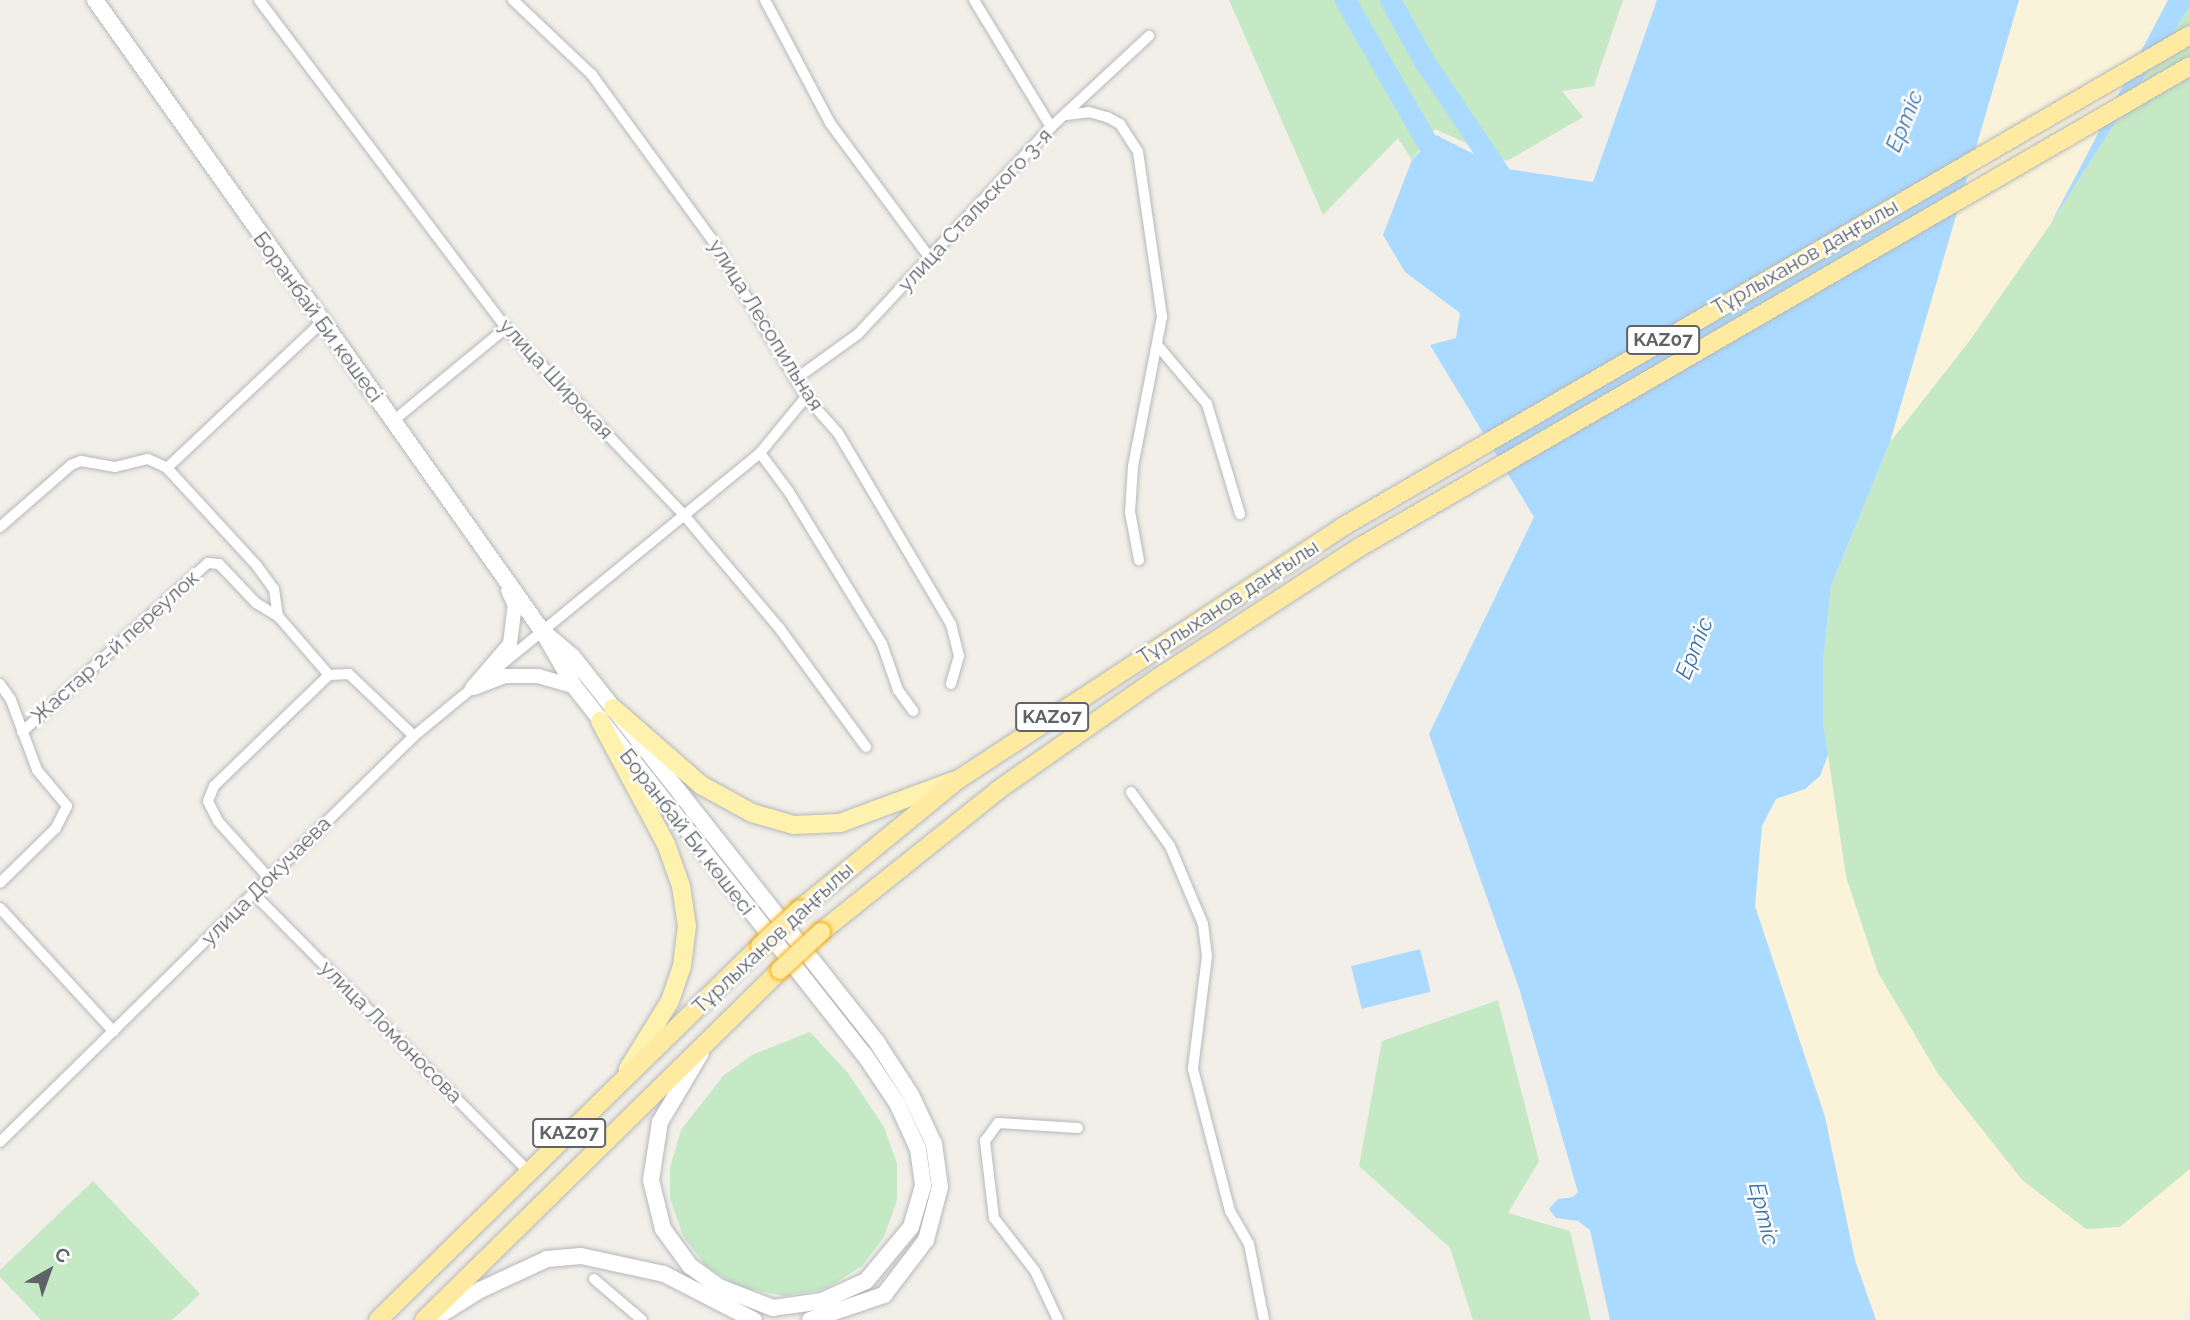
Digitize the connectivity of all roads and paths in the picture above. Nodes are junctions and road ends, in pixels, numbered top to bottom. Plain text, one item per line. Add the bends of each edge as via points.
1 (95, 0) edge
2 (259, 0) edge
3 (513, 0) edge
4 (765, 0) edge
5 (974, 0) edge
6 (1149, 36) dead end
7 (2190, 36) edge
8 (2190, 66) edge
9 (1066, 116) junction
10 (1051, 127) junction
11 (930, 258) junction
12 (321, 322) junction
13 (506, 328) junction
14 (1159, 347) junction
15 (797, 378) junction
16 (806, 397) junction
17 (393, 421) junction
18 (760, 453) junction
19 (166, 468) junction
20 (684, 514) junction
21 (1240, 514) dead end
22 (0, 527) edge
23 (1139, 560) dead end
24 (503, 575) junction
25 (278, 616) junction
26 (543, 632) junction
27 (329, 675) junction
28 (0, 684) edge
29 (951, 684) dead end
30 (575, 686) junction
31 (472, 688) junction
32 (913, 711) dead end
33 (607, 714) junction
34 (22, 732) junction
35 (414, 736) junction
36 (866, 747) dead end
37 (959, 779) junction
38 (1131, 792) dead end
39 (268, 877) junction
40 (0, 883) edge
41 (253, 893) junction
42 (0, 908) edge
43 (114, 1032) junction
44 (711, 1036) junction
45 (607, 1097) junction
46 (1078, 1128) dead end
47 (0, 1142) edge
48 (529, 1172) junction
49 (594, 1279) dead end
50 (749, 1318) edge
51 (378, 1320) edge
52 (424, 1320) edge
53 (432, 1320) edge
54 (642, 1320) edge
55 (810, 1320) edge
56 (1058, 1320) edge
57 (1264, 1320) edge

1 - 12 main road, Боранбай Би көшесі
2 - 13 street, улица Широкая
3 - 15 street, улица Лесопильная via 592,75 711,238
4 - 11 street via 830,123
5 - 10 street
6 - 9 street, улица Стальского 3-я
7 - 37 highway, Тұрлыханов даңғылы / KAZ07 via 1392,497
8 - 44 highway, Тұрлыханов даңғылы / KAZ07, bridge via 1360,547 1158,678 998,790 821,932
9 - 10 street, улица Стальского 3-я
9 - 14 street via 1088,112 1107,117 1119,124 1138,152 1163,317
10 - 11 street, улица Стальского 3-я
11 - 15 street, улица Стальского 3-я via 858,334
12 - 17 main road, Боранбай Би көшесі
12 - 19 street
13 - 17 street
13 - 20 street, улица Широкая
14 - 21 street via 1207,404
14 - 23 street via 1133,466 1130,512
15 - 16 street, улица Лесопильная
16 - 18 street
16 - 29 street, улица Лесопильная via 838,433 951,624 959,656
17 - 24 main road, Боранбай Би көшесі
18 - 20 street
18 - 32 street via 882,644 898,690
19 - 22 street via 148,459 114,467 81,461
19 - 25 street via 268,580
20 - 26 street
20 - 36 street, улица Широкая via 780,629
24 - 26 main road, Боранбай Би көшесі
24 - 31 street via 515,606 512,635 501,657
25 - 27 street, Жастар 2-й переулок
25 - 34 street, Жастар 2-й переулок via 257,603 219,564 208,563
26 - 30 main road, Боранбай Би көшесі
26 - 31 street, улица Докучаева
26 - 33 main road, Боранбай Би көшесі via 572,656
27 - 35 street via 349,674
27 - 39 street via 209,796 218,821
28 - 34 street
30 - 31 street via 538,677 506,676
30 - 33 main road, Боранбай Би көшесі
31 - 35 street, улица Докучаева
33 - 37 main road via 701,785 752,813 794,825 840,823
33 - 44 main road, Боранбай Би көшесі via 897,1103 918,1149 923,1186 911,1227 866,1281 822,1301 773,1308 719,1287 690,1266 663,1229 651,1180 660,1122
33 - 45 main road via 666,844 681,887 687,926 670,1001 648,1041
33 - 55 main road, Боранбай Би көшесі via 878,1044 911,1095 934,1144 940,1187 926,1240 884,1295
34 - 40 street via 37,770 67,806 57,828
35 - 39 street, улица Докучаева
37 - 45 highway, Тұрлыханов даңғылы / KAZ07, bridge via 800,909
38 - 57 street via 1170,846 1203,924 1207,956 1193,1069 1230,1210 1249,1244
39 - 41 street, улица Докучаева
41 - 43 street, улица Докучаева
41 - 48 street, улица Ломоносова
42 - 43 street
43 - 47 street, улица Докучаева
44 - 52 highway, Тұрлыханов даңғылы / KAZ07
45 - 48 highway, Тұрлыханов даңғылы / KAZ07
46 - 56 street via 998,1123 985,1141 993,1218 1035,1271
48 - 51 highway, Тұрлыханов даңғылы / KAZ07
49 - 54 street
50 - 53 main road via 664,1274 581,1256 547,1259 480,1290

